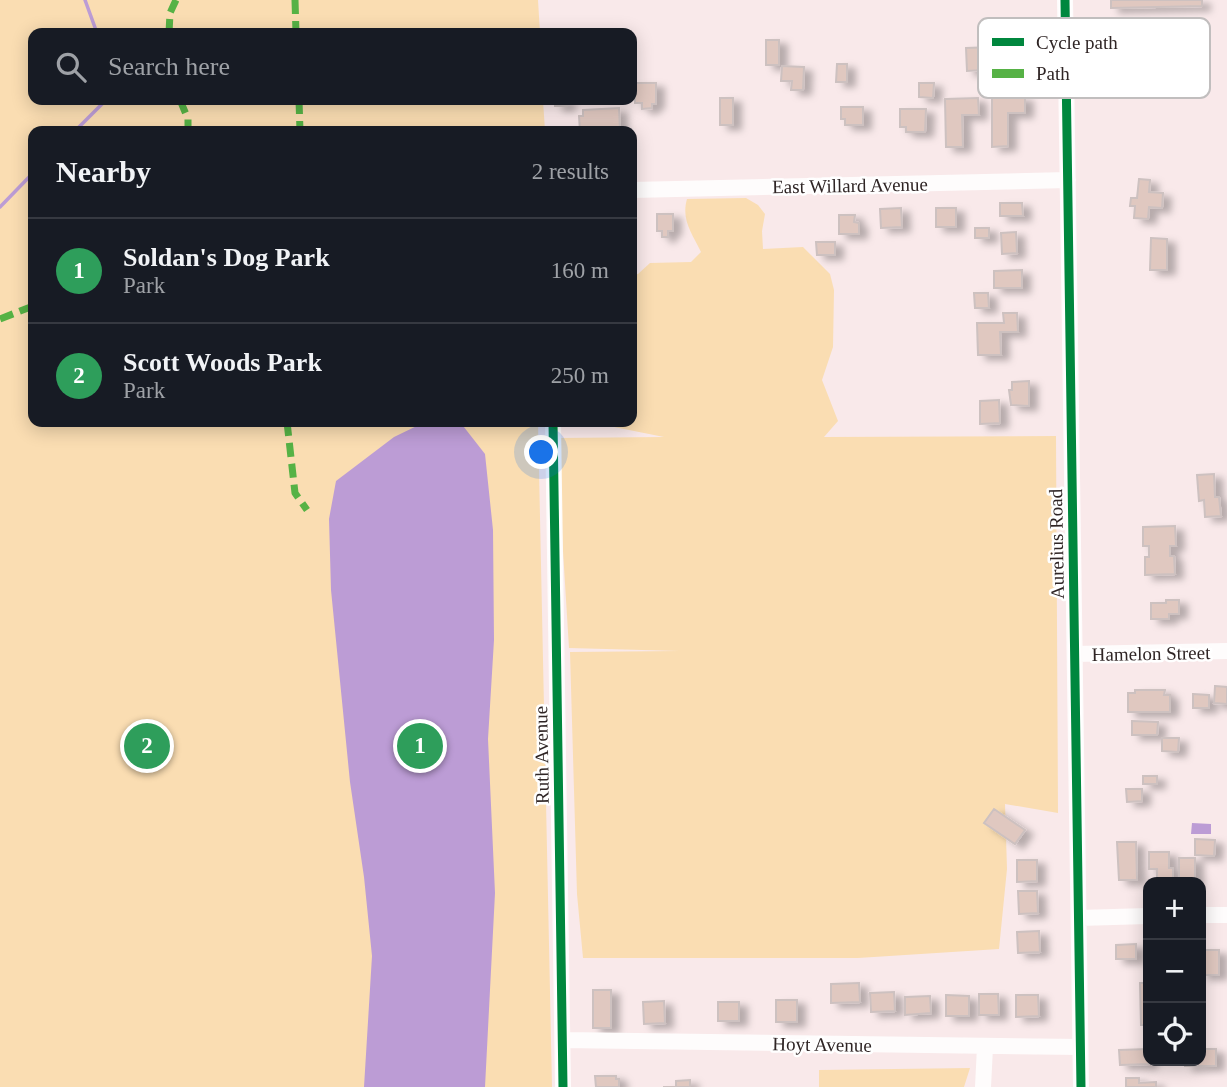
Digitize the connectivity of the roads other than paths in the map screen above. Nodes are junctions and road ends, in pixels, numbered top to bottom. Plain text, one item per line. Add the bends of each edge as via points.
1 (1065, 0) edge
2 (1065, 18) edge
3 (1067, 98) edge
4 (1068, 180) junction
5 (637, 190) edge
6 (553, 427) edge
7 (1227, 651) edge
8 (1075, 654) junction
9 (1206, 915) edge
10 (1227, 915) edge
11 (1143, 916) edge
12 (1079, 918) junction
13 (563, 1040) junction
14 (1080, 1047) junction
15 (985, 1048) junction
16 (563, 1087) edge
17 (983, 1087) edge
18 (1081, 1087) edge

1 - 2 street, Aurelius Road
3 - 4 street, Aurelius Road
4 - 5 street, East Willard Avenue
4 - 8 street, Aurelius Road
6 - 13 street, Ruth Avenue
7 - 8 street, Hamelon Street
8 - 12 street, Aurelius Road
9 - 10 street
11 - 12 street
12 - 14 street, Aurelius Road
13 - 15 street, Hoyt Avenue
13 - 16 street, Ruth Avenue
14 - 15 street, Hoyt Avenue
14 - 18 street, Aurelius Road
15 - 17 street

